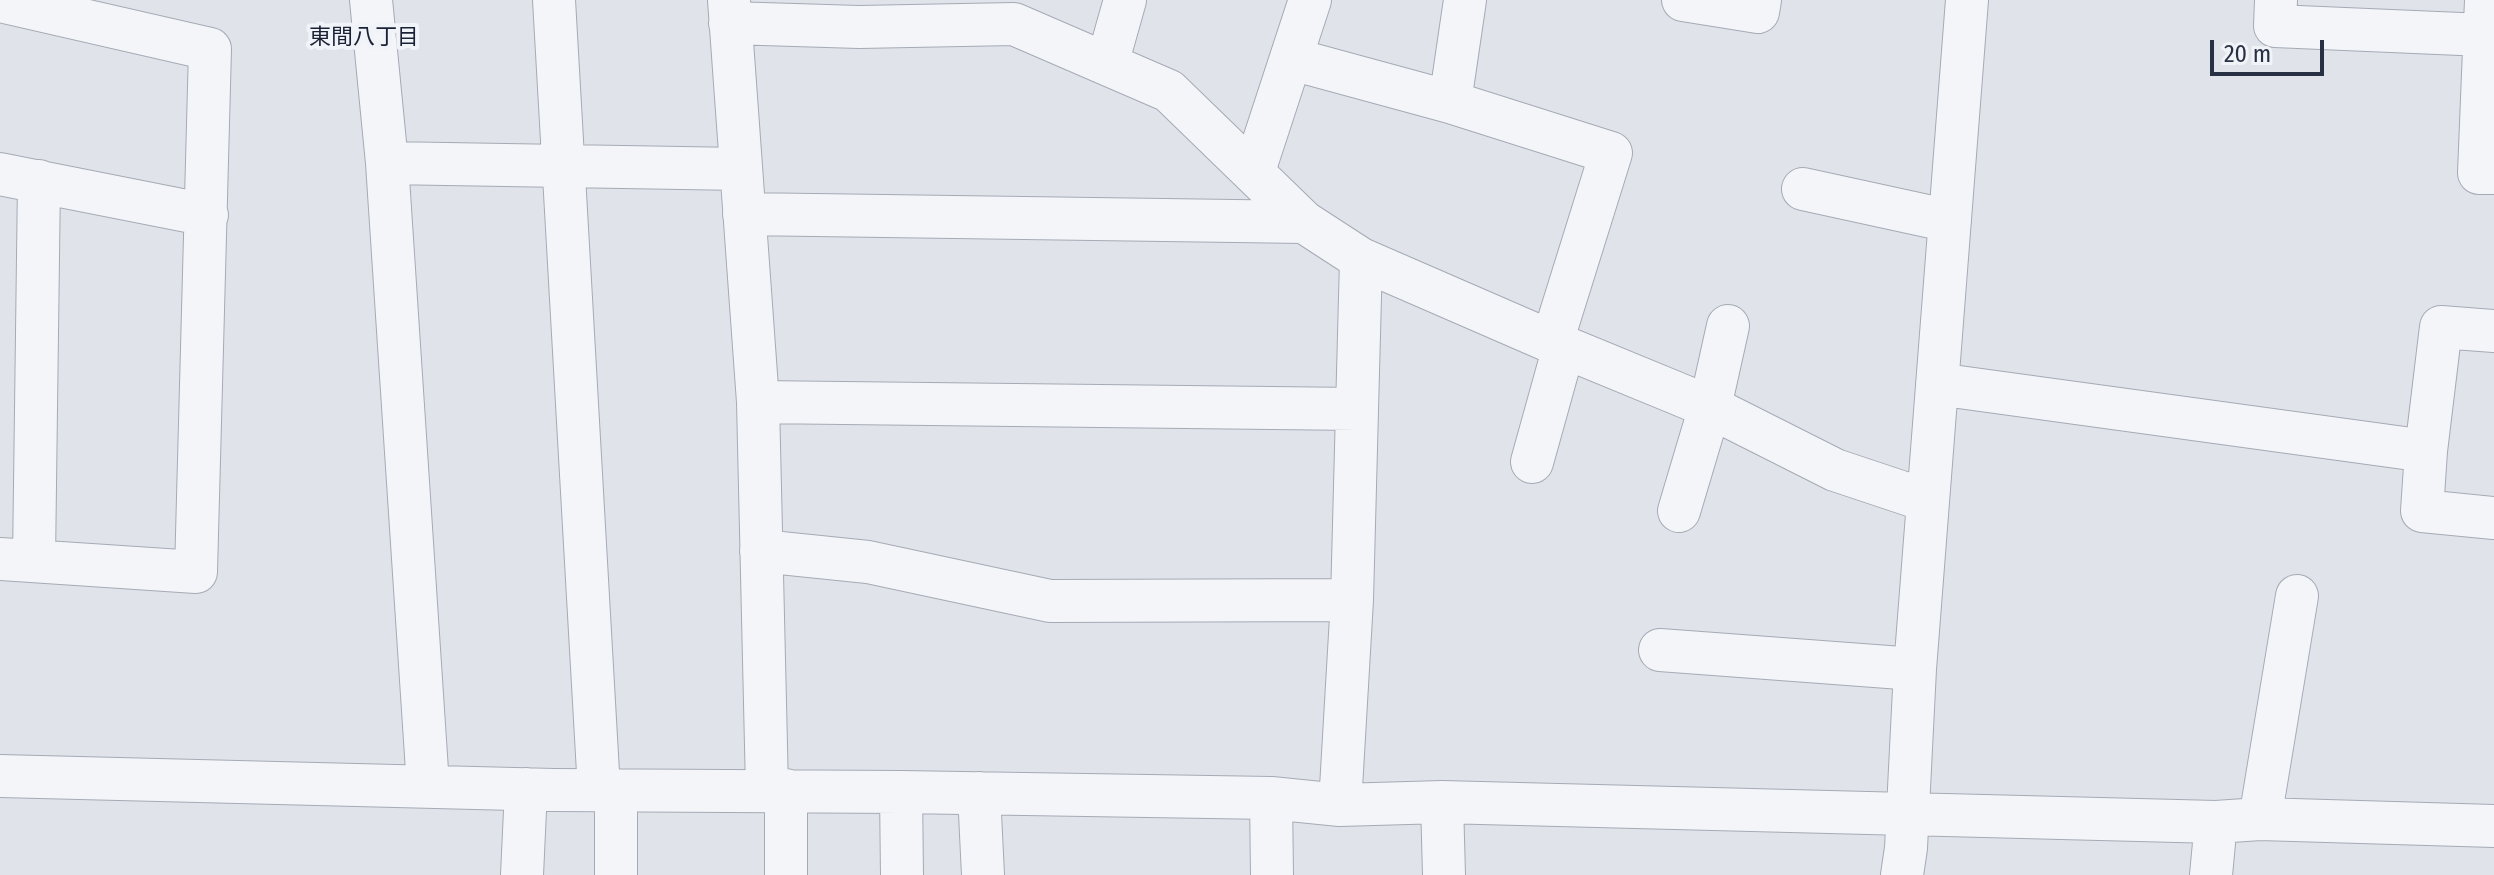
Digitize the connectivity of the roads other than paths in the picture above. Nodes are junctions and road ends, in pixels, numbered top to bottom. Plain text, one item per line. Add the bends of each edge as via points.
1 (371, 0) edge
2 (554, 0) edge
3 (1125, 0) edge
4 (1310, 0) edge
5 (1465, 0) edge
6 (1683, 0) edge
7 (1760, 0) edge
8 (1967, 0) edge
9 (2276, 0) edge
10 (0, 1) edge
11 (729, 11) edge
12 (1017, 12) edge
13 (2485, 17) edge
14 (1292, 59) junction
15 (1107, 64) junction
16 (1450, 102) junction
17 (387, 163) junction
18 (564, 167) junction
19 (741, 169) junction
20 (1254, 171) junction
21 (2494, 173) edge
22 (19, 178) edge
23 (1803, 189) dead end
24 (744, 214) junction
25 (207, 215) junction
26 (1950, 221) junction
27 (1304, 222) junction
28 (1361, 259) junction
29 (1728, 326) dead end
30 (2494, 331) edge
31 (1558, 345) junction
32 (1937, 384) junction
33 (758, 402) junction
34 (1710, 407) junction
35 (1357, 409) junction
36 (2426, 451) junction
37 (1532, 462) dead end
38 (1928, 501) junction
39 (1679, 511) dead end
40 (2494, 518) edge
41 (761, 551) junction
42 (17, 560) edge
43 (2297, 596) dead end
44 (1352, 600) junction
45 (1660, 650) dead end
46 (1915, 669) junction
47 (0, 776) edge
48 (428, 786) junction
49 (526, 789) junction
50 (607, 790) junction
51 (777, 790) junction
52 (901, 792) junction
53 (979, 793) junction
54 (1271, 798) junction
55 (1442, 802) junction
56 (1340, 805) junction
57 (1907, 814) junction
58 (2260, 819) junction
59 (2216, 822) junction
60 (2494, 826) edge
61 (522, 875) edge
62 (616, 875) edge
63 (786, 875) edge
64 (902, 875) edge
65 (983, 875) edge
66 (1272, 875) edge
67 (1444, 875) edge
68 (1902, 875) edge
69 (2211, 875) edge

1 - 17 street
2 - 18 street
3 - 15 street
4 - 14 street
5 - 16 street
6 - 7 street via 1758,12
8 - 26 street
9 - 13 street via 2275,26
10 - 25 street via 210,49
11 - 12 street via 859,27
11 - 19 street
12 - 15 street
13 - 21 street via 2479,173
14 - 16 street
14 - 20 street
15 - 20 street via 1169,91
16 - 31 street via 1611,153
17 - 18 street
17 - 48 street
18 - 19 street
18 - 50 street
19 - 24 street
20 - 27 street
22 - 25 street
22 - 42 street
23 - 26 street
24 - 27 street
24 - 33 street
25 - 42 street via 196,572
26 - 32 street
27 - 28 street
28 - 31 street
28 - 35 street
29 - 34 street
30 - 36 street via 2441,327
31 - 34 street
31 - 37 street
32 - 36 street
32 - 38 street
33 - 35 street
33 - 41 street
34 - 38 street via 1835,470
34 - 39 street
35 - 44 street
36 - 40 street via 2422,511
38 - 46 street
41 - 44 street via 868,562 1050,601
41 - 51 street
43 - 58 street
44 - 56 street
45 - 46 street
46 - 57 street
47 - 48 street
48 - 49 street
49 - 50 street
49 - 61 street
50 - 51 street
50 - 62 street
51 - 52 street
51 - 63 street
52 - 53 street
52 - 64 street
53 - 54 street
53 - 65 street
54 - 56 street
54 - 66 street
55 - 56 street
55 - 57 street
55 - 67 street
57 - 59 street
57 - 68 street
58 - 59 street
58 - 60 street
59 - 69 street

